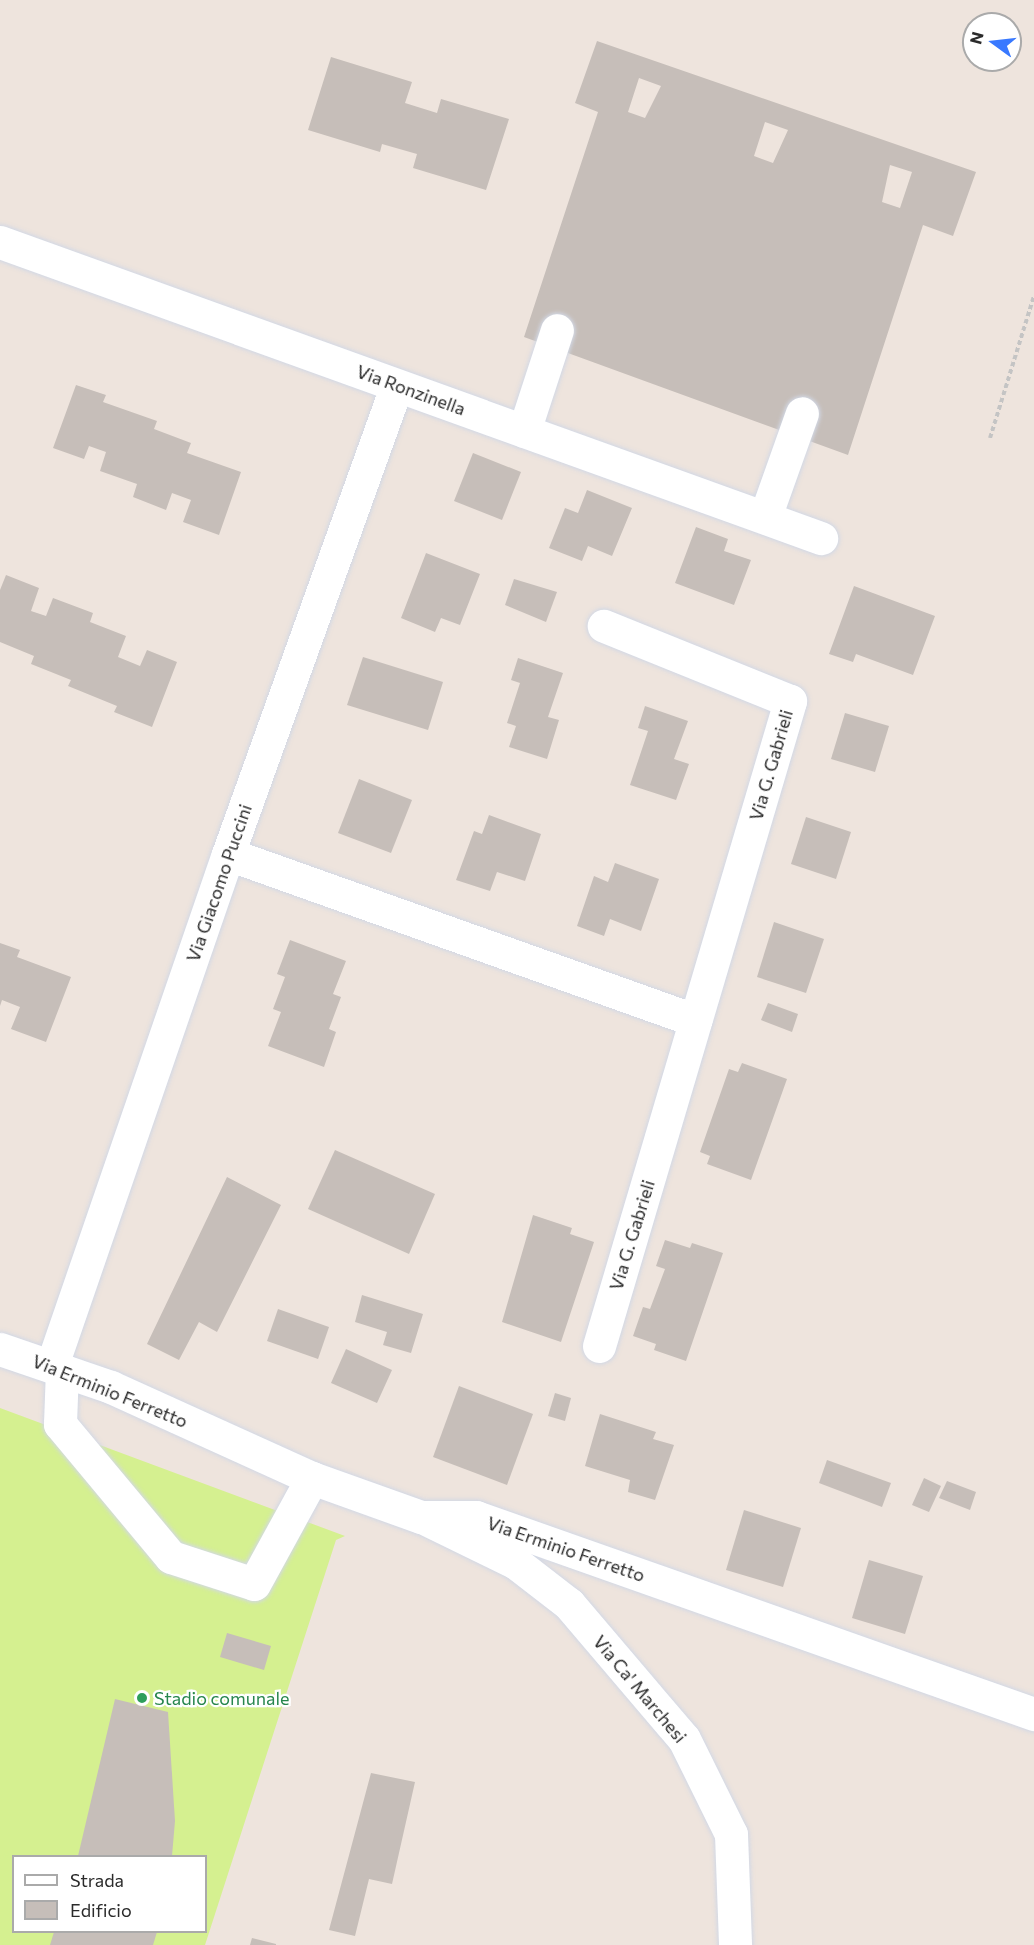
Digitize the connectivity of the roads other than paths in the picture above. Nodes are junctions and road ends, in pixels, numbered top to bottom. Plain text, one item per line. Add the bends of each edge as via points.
1 (0, 242) edge
2 (558, 330) dead end
3 (391, 402) dead end
4 (802, 413) dead end
5 (524, 431) junction
6 (765, 517) junction
7 (821, 538) dead end
8 (604, 626) dead end
9 (228, 854) junction
10 (695, 1020) junction
11 (598, 1346) dead end
12 (0, 1349) edge
13 (57, 1367) junction
14 (312, 1478) junction
15 (421, 1517) junction
16 (1034, 1714) edge
17 (735, 1945) edge

1 - 5 street, Via Ronzinella
2 - 5 street
3 - 9 street, Via Giacomo Puccini
4 - 6 street
5 - 6 street, Via Ronzinella
6 - 7 street, Via Ronzinella
8 - 10 street, Via G. Gabrieli via 790,701
9 - 10 street
9 - 13 street, Via Giacomo Puccini
10 - 11 street, Via G. Gabrieli
12 - 13 street, Via Erminio Ferretto
13 - 14 street, Via Erminio Ferretto
13 - 14 street, Via Giacomo Puccini via 60,1424 171,1557 254,1584
14 - 15 street, Via Erminio Ferretto
15 - 16 street, Via Erminio Ferretto via 476,1517
15 - 17 street, Via Ca' Marchesi via 516,1563 569,1604 684,1738 731,1834

